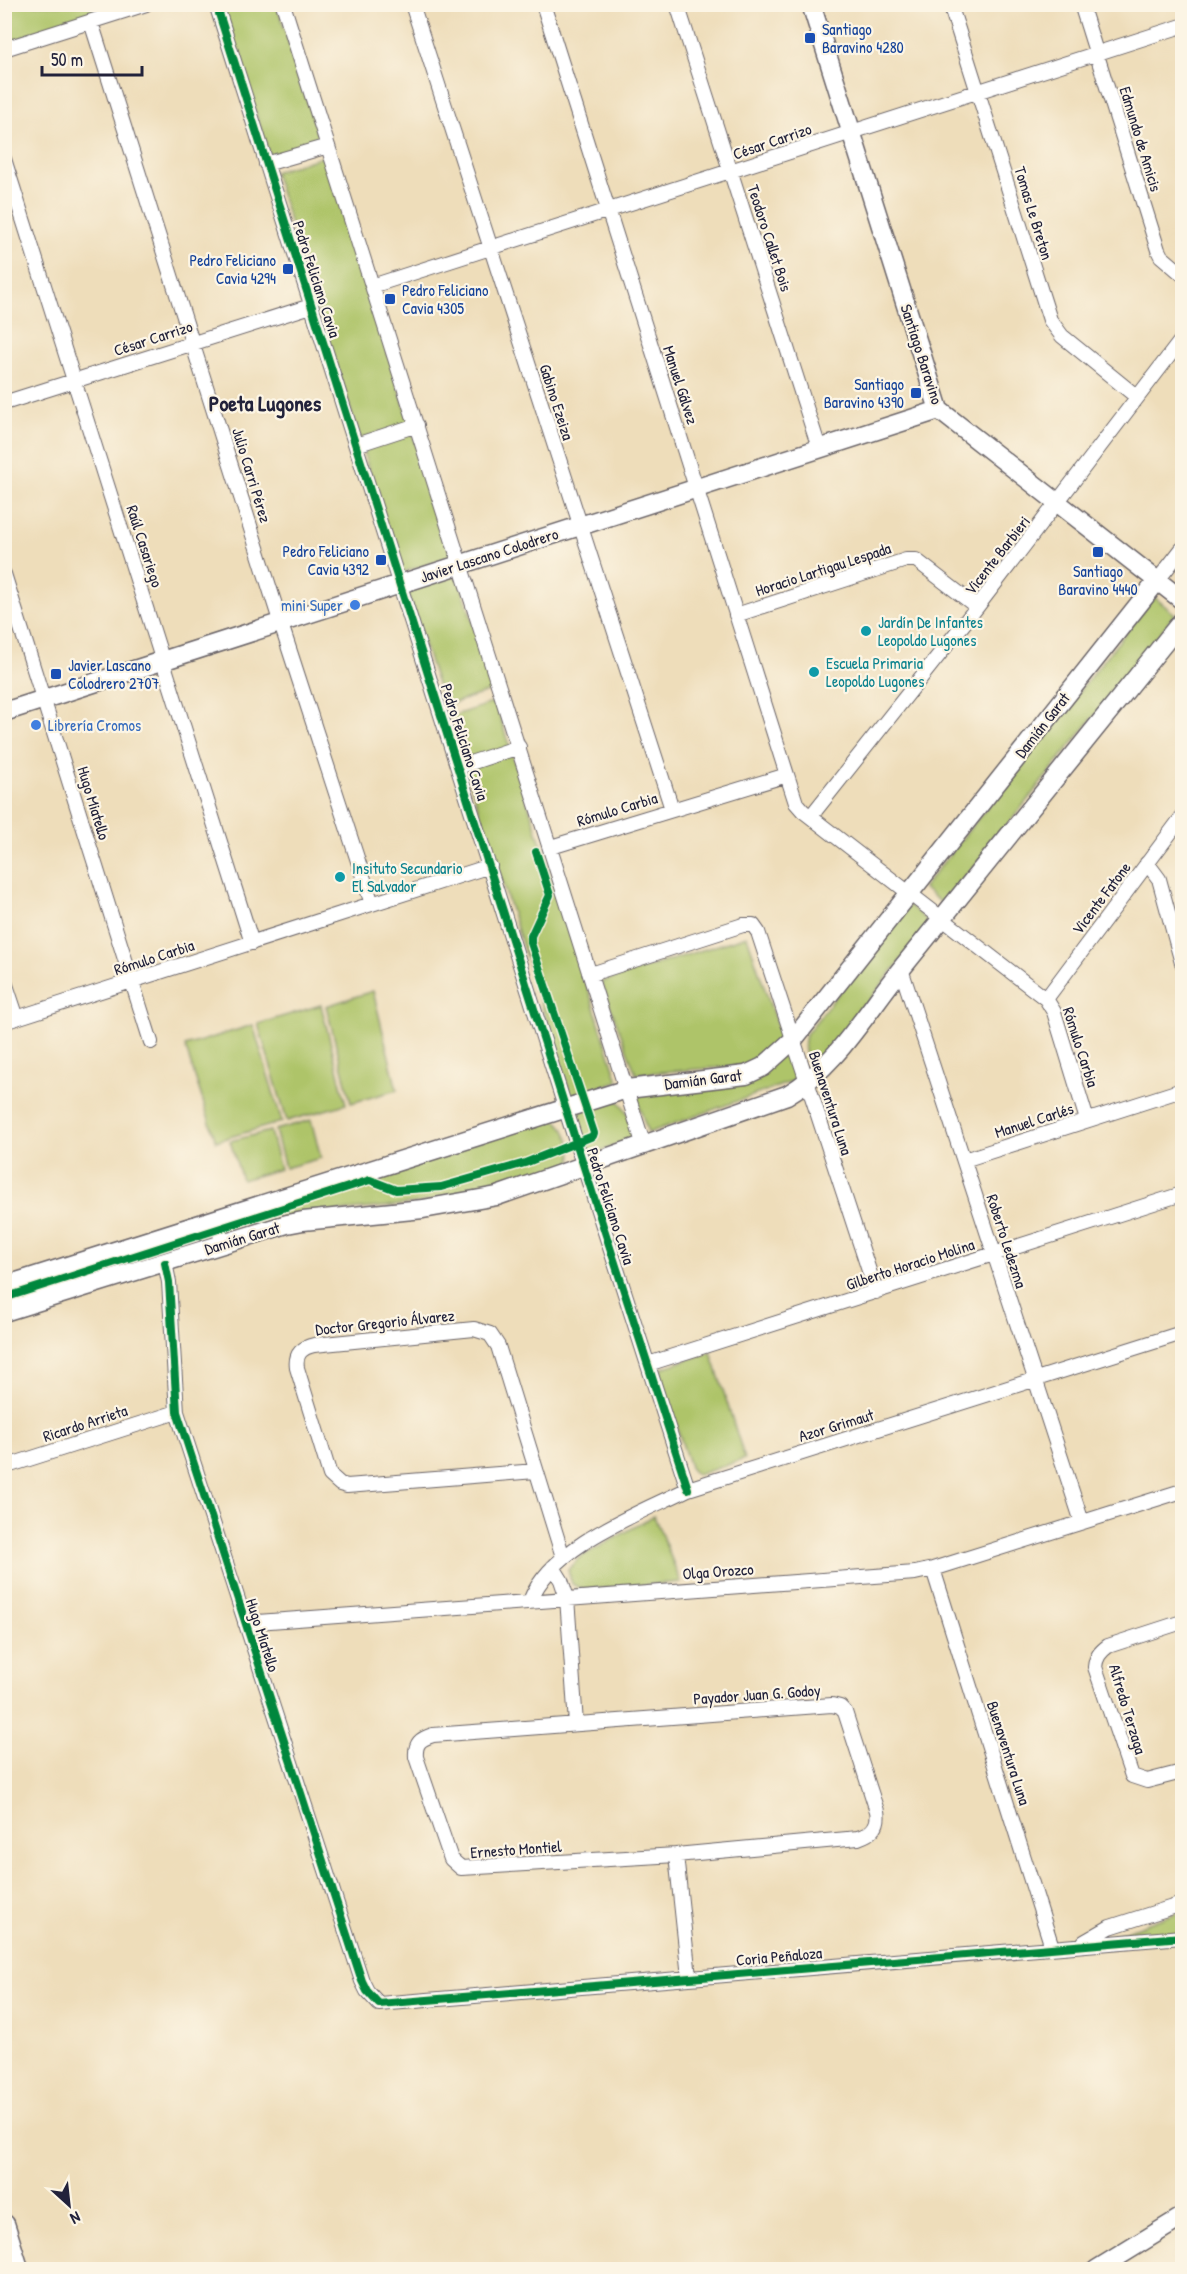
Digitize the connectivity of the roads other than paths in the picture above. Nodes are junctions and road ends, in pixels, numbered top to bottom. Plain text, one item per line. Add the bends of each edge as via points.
1 (146, 4) edge
2 (216, 4) edge
3 (283, 4) edge
4 (412, 4) edge
5 (543, 4) edge
6 (677, 4) edge
7 (811, 4) edge
8 (950, 4) edge
9 (1081, 4) edge
10 (91, 22) junction
11 (1182, 26) edge
12 (4, 49) edge
13 (1097, 53) junction
14 (978, 91) junction
15 (851, 132) junction
16 (328, 146) junction
17 (4, 159) edge
18 (267, 164) junction
19 (731, 172) junction
20 (608, 211) junction
21 (490, 249) junction
22 (1182, 274) edge
23 (372, 286) junction
24 (311, 306) junction
25 (1182, 339) edge
26 (194, 343) junction
27 (75, 381) junction
28 (1137, 398) junction
29 (4, 403) edge
30 (939, 410) junction
31 (417, 425) junction
32 (356, 445) junction
33 (819, 448) junction
34 (696, 488) junction
35 (1058, 502) junction
36 (579, 526) junction
37 (1182, 549) edge
38 (461, 564) junction
39 (4, 574) edge
40 (1158, 580) junction
41 (400, 584) junction
42 (1182, 600) edge
43 (977, 607) junction
44 (736, 615) junction
45 (1182, 621) edge
46 (281, 624) junction
47 (164, 662) junction
48 (45, 699) junction
49 (4, 712) edge
50 (519, 747) junction
51 (458, 767) junction
52 (787, 775) junction
53 (672, 810) junction
54 (810, 816) junction
55 (1182, 817) edge
56 (551, 848) junction
57 (1147, 863) junction
58 (490, 866) junction
59 (909, 893) junction
60 (372, 904) junction
61 (943, 919) junction
62 (252, 943) junction
63 (1182, 963) edge
64 (901, 969) junction
65 (591, 974) junction
66 (4, 979) edge
67 (132, 981) junction
68 (1046, 999) junction
69 (11, 1020) edge
70 (793, 1040) junction
71 (151, 1042) dead end
72 (807, 1084) junction
73 (627, 1089) junction
74 (1182, 1090) edge
75 (566, 1109) junction
76 (1087, 1120) junction
77 (644, 1146) junction
78 (964, 1160) junction
79 (584, 1167) junction
80 (1182, 1194) edge
81 (216, 1219) junction
82 (223, 1244) junction
83 (994, 1254) junction
84 (165, 1263) junction
85 (4, 1286) edge
86 (876, 1292) junction
87 (4, 1312) edge
88 (1182, 1333) edge
89 (648, 1364) junction
90 (1035, 1379) junction
91 (177, 1412) junction
92 (4, 1467) edge
93 (536, 1471) junction
94 (688, 1489) junction
95 (1182, 1491) edge
96 (1082, 1522) junction
97 (558, 1562) junction
98 (933, 1569) junction
99 (567, 1599) junction
100 (530, 1601) junction
101 (245, 1623) junction
102 (1182, 1623) edge
103 (576, 1724) junction
104 (1182, 1772) edge
105 (676, 1855) junction
106 (1182, 1904) edge
107 (1182, 1937) edge
108 (1079, 1945) junction
109 (1052, 1947) junction
110 (688, 1977) junction
111 (379, 2004) joint
112 (1182, 2217) edge
113 (4, 2225) edge
114 (13, 2267) edge
115 (1096, 2270) edge

1 - 10 street
2 - 18 street, Pedro Feliciano Cavia
3 - 16 street
4 - 21 street, Gabino Ezeiza
5 - 20 street, Manuel Gálvez
6 - 19 street, Teodoro Callet Bois
7 - 15 main road, Santiago Baravino
8 - 14 street, Tomas Le Breton
9 - 13 street, Edmundo de Amicis
10 - 12 street
10 - 26 street, Julio Carri Pérez
11 - 13 street, César Carrizo
13 - 14 street, César Carrizo
13 - 22 street, Edmundo de Amicis via 1158,250
14 - 15 street, César Carrizo
14 - 28 street, Tomas Le Breton via 1050,320 1062,336
15 - 19 street, César Carrizo
15 - 30 main road, Santiago Baravino
16 - 18 street
16 - 23 street
17 - 27 street, Raúl Casariego
18 - 24 street, Pedro Feliciano Cavia
19 - 20 street, César Carrizo
19 - 33 street, Teodoro Callet Bois
20 - 21 street, César Carrizo
20 - 34 street, Manuel Gálvez
21 - 23 street, César Carrizo
21 - 36 street, Gabino Ezeiza
23 - 31 street
24 - 26 street, César Carrizo
24 - 32 street, Pedro Feliciano Cavia
25 - 28 street, Vicente Barbieri
26 - 27 street, César Carrizo
26 - 46 street, Julio Carri Pérez
27 - 29 street, César Carrizo
27 - 47 street, Raúl Casariego
28 - 35 street, Vicente Barbieri
30 - 33 main road, Javier Lascano Colodrero
30 - 35 main road, Santiago Baravino
31 - 32 street
31 - 38 street
32 - 41 street, Pedro Feliciano Cavia
33 - 34 main road, Javier Lascano Colodrero
34 - 36 main road, Javier Lascano Colodrero
34 - 44 street, Manuel Gálvez
35 - 40 main road, Santiago Baravino
35 - 43 street, Vicente Barbieri
36 - 38 main road, Javier Lascano Colodrero
36 - 53 street, Gabino Ezeiza
37 - 40 street, Damián Garat
38 - 41 main road, Javier Lascano Colodrero
38 - 50 street
39 - 48 street, Hugo Miatello
40 - 42 main road, Santiago Baravino
40 - 59 main road, Damián Garat
41 - 46 main road, Javier Lascano Colodrero
41 - 51 street, Pedro Feliciano Cavia
43 - 44 street, Horacio Lartigau Lespada via 916,560
43 - 54 street, Vicente Barbieri
44 - 52 street, Manuel Gálvez
45 - 61 main road, Damián Garat
46 - 47 main road, Javier Lascano Colodrero
46 - 60 street, Julio Carri Pérez
47 - 48 main road, Javier Lascano Colodrero
47 - 62 street, Raúl Casariego
48 - 49 main road, Javier Lascano Colodrero
48 - 67 street, Hugo Miatello
50 - 51 street
50 - 56 street
51 - 58 street, Pedro Feliciano Cavia
52 - 53 street, Rómulo Carbia
52 - 54 street, Rómulo Carbia via 796,803
53 - 56 street, Rómulo Carbia
54 - 59 street, Rómulo Carbia
55 - 57 street, Vicente Fatone
56 - 65 street
57 - 63 street via 1159,879
57 - 68 street, Vicente Fatone
58 - 60 street, Rómulo Carbia
58 - 75 street, Pedro Feliciano Cavia
59 - 61 street, Rómulo Carbia
59 - 70 main road, Damián Garat
60 - 62 street, Rómulo Carbia
61 - 64 main road, Damián Garat
61 - 68 street, Rómulo Carbia
62 - 67 street, Rómulo Carbia
64 - 72 main road, Damián Garat via 826,1066
64 - 78 street, Roberto Ledezma
65 - 70 street, Buenaventura Luna via 753,925
65 - 73 street
66 - 69 street
67 - 69 street, Rómulo Carbia
67 - 71 street, Hugo Miatello
68 - 76 street, Rómulo Carbia via 1054,1012
70 - 72 street, Buenaventura Luna
70 - 73 main road, Damián Garat via 763,1067 746,1075
72 - 77 main road, Damián Garat via 788,1095
72 - 86 street, Buenaventura Luna
73 - 75 main road, Damián Garat
73 - 77 street
74 - 76 street, Manuel Carlés
75 - 79 street, Pedro Feliciano Cavia
75 - 81 main road, Damián Garat
76 - 78 street, Manuel Carlés
77 - 79 main road, Damián Garat
78 - 83 street, Roberto Ledezma
79 - 82 main road, Damián Garat via 479,1200 303,1221
79 - 89 street, Pedro Feliciano Cavia
80 - 83 street, Gilberto Horacio Molina
81 - 82 street
81 - 85 main road, Damián Garat
82 - 84 main road, Damián Garat
83 - 86 street, Gilberto Horacio Molina
83 - 90 street, Roberto Ledezma
84 - 87 main road, Damián Garat
84 - 91 street, Hugo Miatello
86 - 89 street, Gilberto Horacio Molina
88 - 90 street, Azor Grimaut
89 - 94 street, Pedro Feliciano Cavia
90 - 94 street, Azor Grimaut
90 - 96 street, Roberto Ledezma
91 - 92 street, Ricardo Arrieta
91 - 101 street, Hugo Miatello
93 - 93 street, Doctor Gregorio Álvarez via 498,1347 483,1330 314,1345 301,1349 297,1355 297,1368 330,1474 340,1484
93 - 97 street, Doctor Gregorio Álvarez
94 - 97 street, Azor Grimaut via 615,1526
95 - 96 street, Olga Orozco
96 - 98 street, Olga Orozco
97 - 99 street
97 - 100 street, Azor Grimaut via 536,1587
98 - 99 street, Olga Orozco
98 - 109 street, Buenaventura Luna
99 - 100 street, Olga Orozco
99 - 103 street
100 - 101 street, Olga Orozco
101 - 111 street, Hugo Miatello via 362,1981
102 - 104 street, Alfredo Terzaga via 1108,1646 1096,1659 1095,1667 1132,1776 1147,1781
103 - 105 street, Ernesto Montiel via 421,1738 416,1756 455,1865 466,1869
103 - 105 street, Payador Juan G. Godoy via 832,1705 845,1712 877,1812 873,1830 858,1838
105 - 110 street
106 - 108 street via 1110,1927
107 - 108 street, Coria Peñaloza
108 - 109 street, Coria Peñaloza
109 - 110 street, Coria Peñaloza
110 - 111 street, Coria Peñaloza
112 - 115 main road
113 - 114 main road

